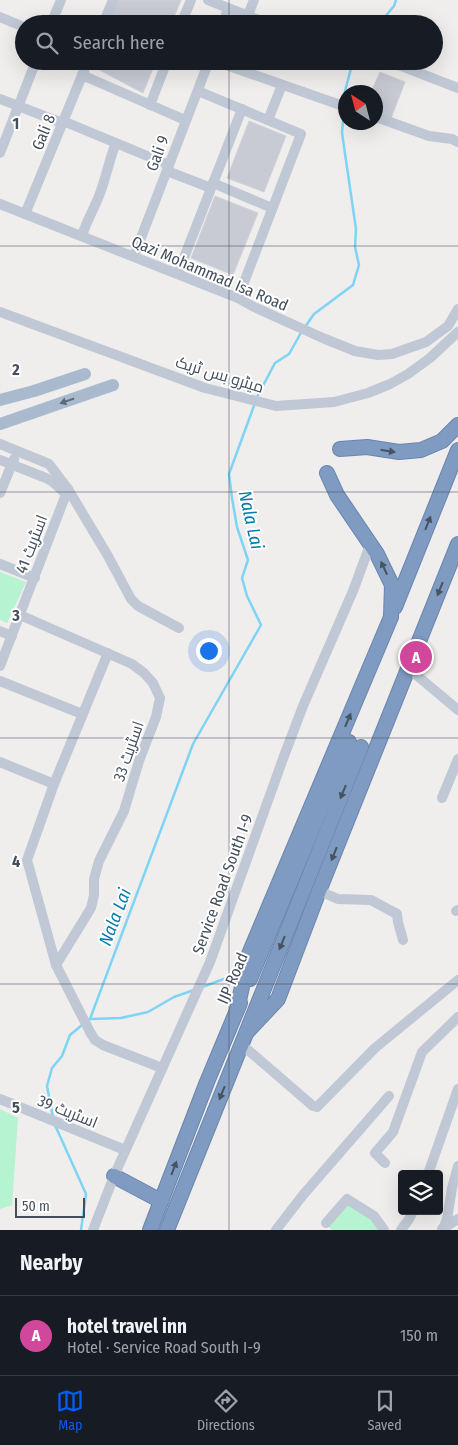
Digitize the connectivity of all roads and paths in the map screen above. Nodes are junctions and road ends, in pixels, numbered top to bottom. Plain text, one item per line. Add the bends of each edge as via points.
1 (61, 0) edge
2 (113, 0) edge
3 (191, 0) edge
4 (208, 0) edge
5 (254, 0) edge
6 (225, 5) edge
7 (55, 15) edge
8 (107, 15) edge
9 (185, 15) edge
10 (248, 15) joint
11 (0, 18) edge
12 (15, 24) edge
13 (32, 70) edge
14 (84, 70) edge
15 (164, 70) edge
16 (206, 70) edge
17 (240, 70) edge
18 (412, 70) edge
19 (82, 75) junction
20 (282, 85) junction
21 (458, 88) edge
22 (198, 90) junction
23 (0, 99) edge
24 (150, 105) junction
25 (338, 105) edge
26 (18, 107) junction
27 (242, 109) junction
28 (185, 120) junction
29 (268, 120) junction
30 (383, 120) edge
31 (63, 122) junction
32 (458, 142) edge
33 (116, 143) junction
34 (0, 153) edge
35 (168, 168) junction
36 (212, 186) junction
37 (0, 204) edge
38 (272, 208) junction
39 (25, 214) junction
40 (82, 236) junction
41 (134, 256) junction
42 (178, 273) junction
43 (238, 298) junction
44 (458, 309) edge
45 (0, 312) edge
46 (458, 332) edge
47 (458, 343) edge
48 (430, 358) junction
49 (85, 374) dead end
50 (113, 385) dead end
51 (0, 400) edge
52 (0, 424) edge
53 (458, 425) edge
54 (0, 444) edge
55 (340, 449) dead end
56 (17, 450) junction
57 (458, 450) edge
58 (0, 460) edge
59 (12, 464) junction
60 (327, 473) dead end
61 (67, 492) junction
62 (0, 493) edge
63 (458, 544) edge
64 (370, 545) junction
65 (0, 564) edge
66 (35, 578) junction
67 (20, 615) junction
68 (391, 617) junction
69 (179, 628) dead end
70 (0, 631) edge
71 (12, 636) junction
72 (108, 653) junction
73 (0, 666) edge
74 (408, 668) junction
75 (0, 681) edge
76 (458, 710) edge
77 (82, 714) junction
78 (458, 758) edge
79 (0, 762) edge
80 (54, 784) junction
81 (442, 798) dead end
82 (319, 891) junction
83 (403, 940) dead end
84 (56, 965) junction
85 (458, 980) edge
86 (237, 1010) junction
87 (458, 1017) edge
88 (244, 1038) junction
89 (162, 1068) junction
90 (458, 1089) edge
91 (389, 1096) dead end
92 (0, 1099) edge
93 (125, 1150) junction
94 (385, 1162) dead end
95 (458, 1166) edge
96 (429, 1170) edge
97 (114, 1176) junction
98 (455, 1184) edge
99 (161, 1202) junction
100 (411, 1215) edge
101 (458, 1219) edge
102 (326, 1223) dead end
103 (168, 1229) edge
104 (93, 1230) edge
105 (150, 1230) edge
106 (276, 1230) edge
107 (384, 1230) edge
108 (401, 1230) edge
109 (443, 1230) edge

1 - 7 street
2 - 8 street
3 - 9 street
4 - 6 street
5 - 10 street
6 - 10 street
11 - 12 street
13 - 26 street
14 - 19 street, Gali 8
15 - 24 street
16 - 22 street, Gali 9
17 - 20 street
18 - 21 street
19 - 24 street
19 - 31 street, Gali 8
20 - 25 street
20 - 29 street
22 - 27 street
22 - 28 street, Gali 9
23 - 26 street
24 - 28 street
26 - 31 street
26 - 34 street
27 - 29 street
27 - 36 street
28 - 35 street, Gali 9
29 - 38 street via 301,134
30 - 32 street
31 - 33 street
31 - 39 street, Gali 8
33 - 35 street
33 - 40 street
35 - 36 street
35 - 41 street, Gali 9
36 - 38 street
36 - 42 street
37 - 39 street, Qazi Mohammad Isa Road
38 - 43 street
39 - 40 street, Qazi Mohammad Isa Road
40 - 41 street, Qazi Mohammad Isa Road
41 - 42 street, Qazi Mohammad Isa Road
42 - 43 street, Qazi Mohammad Isa Road
43 - 44 street, Qazi Mohammad Isa Road via 325,339 355,351 378,355 392,354 426,342 448,326
45 - 48 street, میٹرو بس ٹریک via 205,388 276,406 334,402 368,393 408,374
46 - 48 street, میٹرو بس ٹریک
47 - 48 street, میٹرو بس ٹریک
49 - 51 main road
50 -> 52 main road
55 -> 53 highway via 421,450 442,441
54 - 56 street
56 - 59 street
56 - 61 street via 50,464
68 -> 57 highway
58 - 59 street
59 - 61 street via 53,482
59 - 62 street
60 - 64 highway via 337,495
61 - 66 street, اسٹریٹ 41
61 - 69 street via 131,599
63 -> 74 highway
68 -> 64 highway via 392,585
64 - 89 street, Service Road South I-9 via 354,591 284,756 210,962
65 - 66 street
66 - 67 street, اسٹریٹ 41
67 - 71 street, اسٹریٹ 41
67 - 72 street, اسٹریٹ 33
86 -> 68 highway via 250,954
70 - 71 street
71 - 73 street, اسٹریٹ 41
72 - 77 street
72 - 84 street, اسٹریٹ 33 via 144,673 160,698 124,811 99,861 91,908
74 - 76 street
74 -> 82 highway
75 - 77 street
77 - 80 street
78 - 81 street
79 - 80 street
80 - 84 street via 27,860
82 - 83 street via 338,899 371,900 397,914
82 - 88 highway via 278,999
84 - 89 street via 95,1040
85 - 88 street via 374,1048 317,1107
86 -> 88 highway, IJP Road via 355,744
99 -> 86 highway, IJP Road
87 - 94 street via 422,1052 393,1132 375,1153
88 -> 103 highway, IJP Road
89 - 93 street, Service Road South I-9
90 - 96 street
91 - 106 street
92 - 93 street, اسٹریٹ 39
93 - 97 street, Service Road South I-9
95 - 98 street
97 - 99 highway
97 - 104 street, Service Road South I-9
98 - 109 street
99 - 105 highway, IJP Road
100 - 108 street
101 - 109 street
102 - 107 street via 348,1199 374,1216

